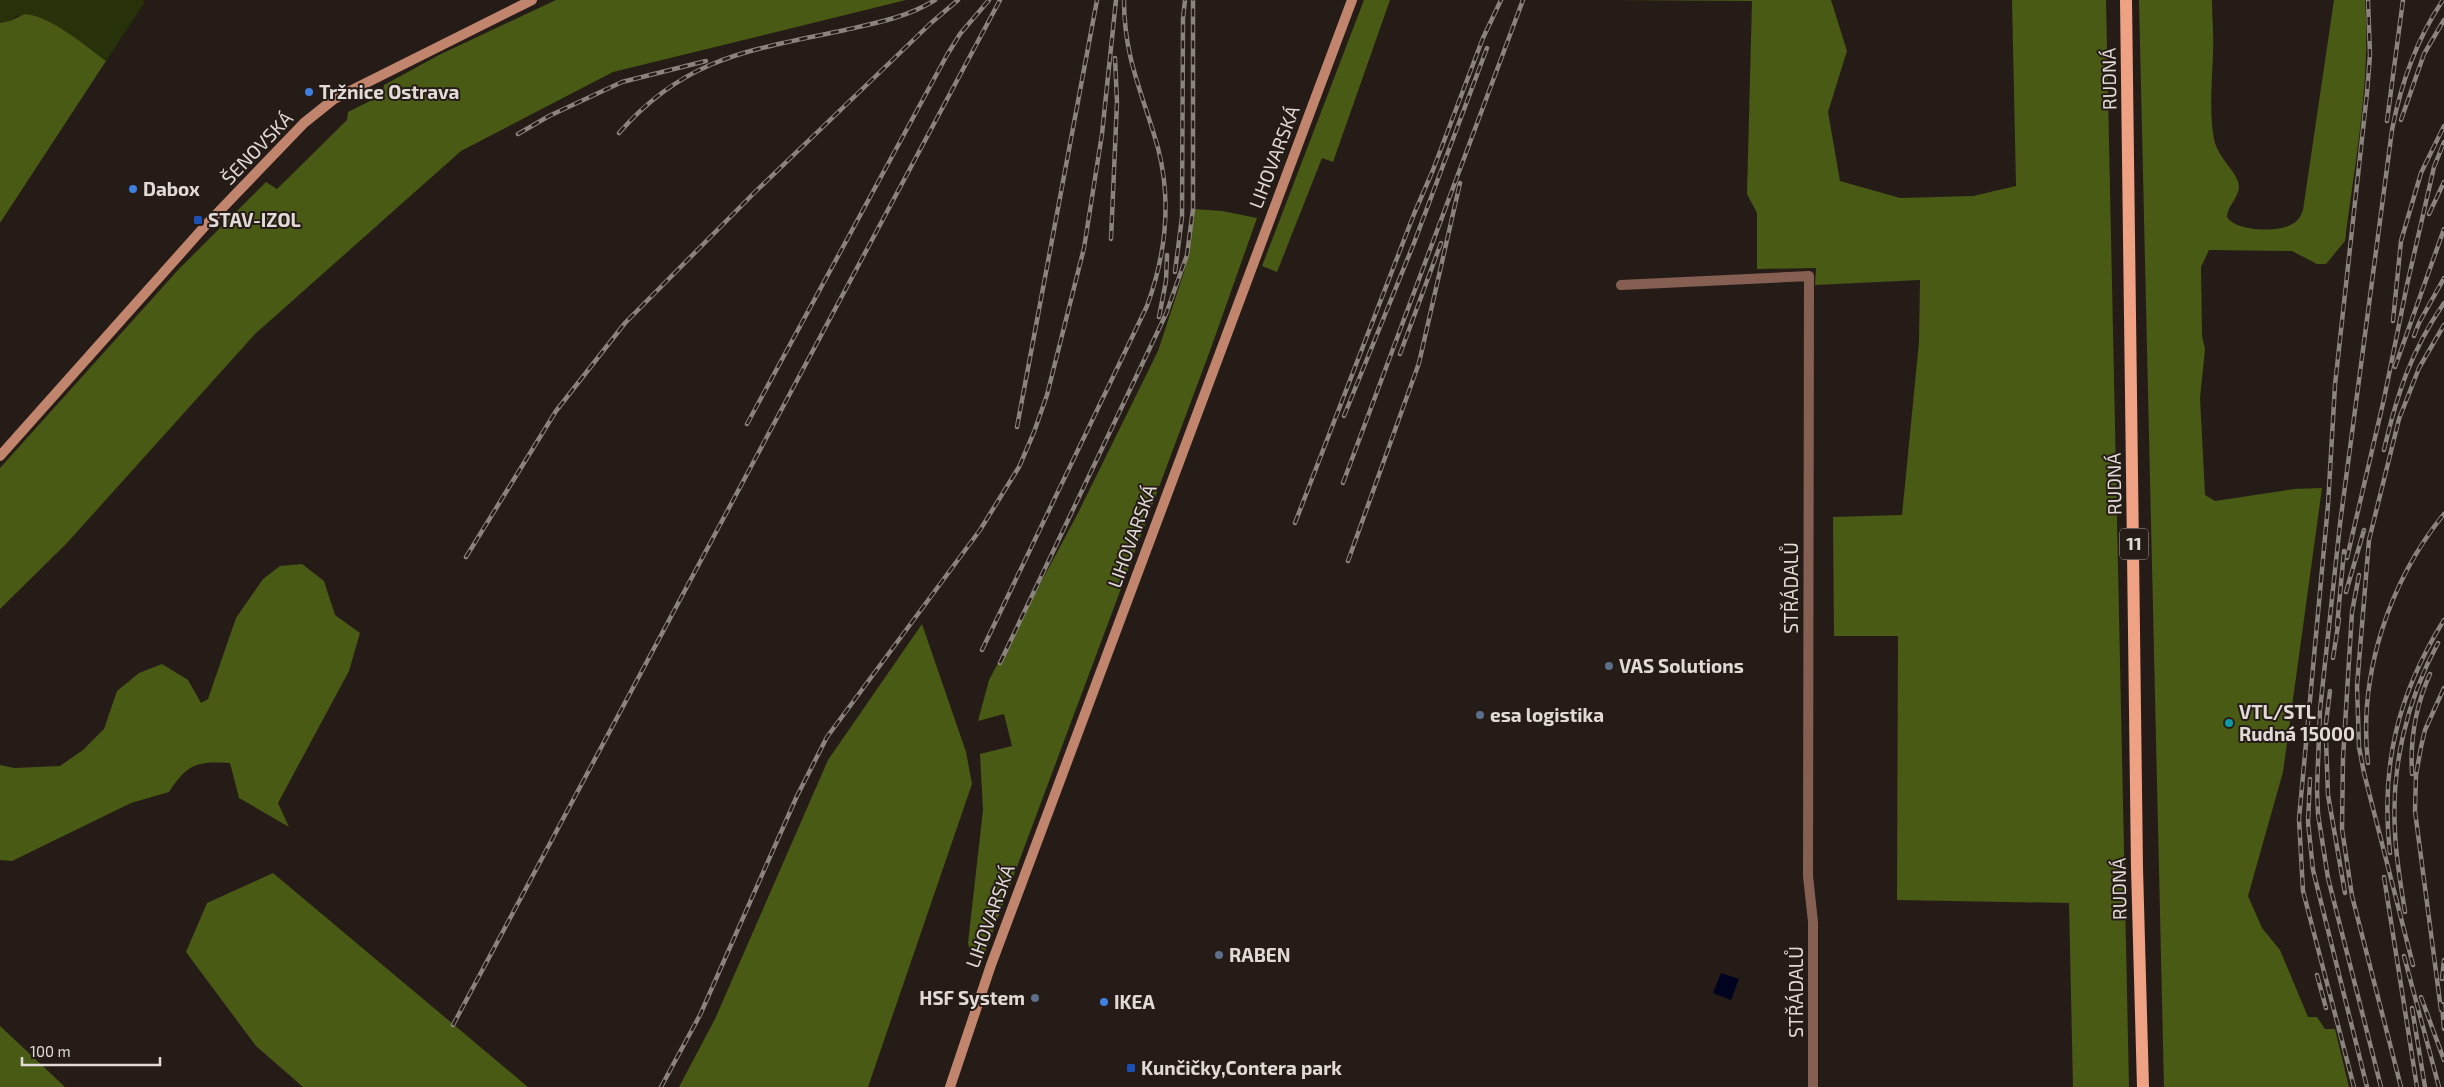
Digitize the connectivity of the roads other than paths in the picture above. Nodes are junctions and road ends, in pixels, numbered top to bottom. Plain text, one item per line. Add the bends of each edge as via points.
1 (532, 0) edge
2 (1352, 0) edge
3 (2126, 0) edge
4 (1621, 285) dead end
5 (0, 456) edge
6 (950, 1087) edge
7 (1813, 1087) edge
8 (2143, 1087) edge

1 - 5 street, ŠENOVSKÁ via 334,99 304,123 205,226
2 - 6 street, LIHOVARSKÁ via 991,964
3 - 8 main road, RUDNÁ / 11 via 2137,868
4 - 7 street, STŘÁDALŮ via 1809,276 1808,876 1813,922

